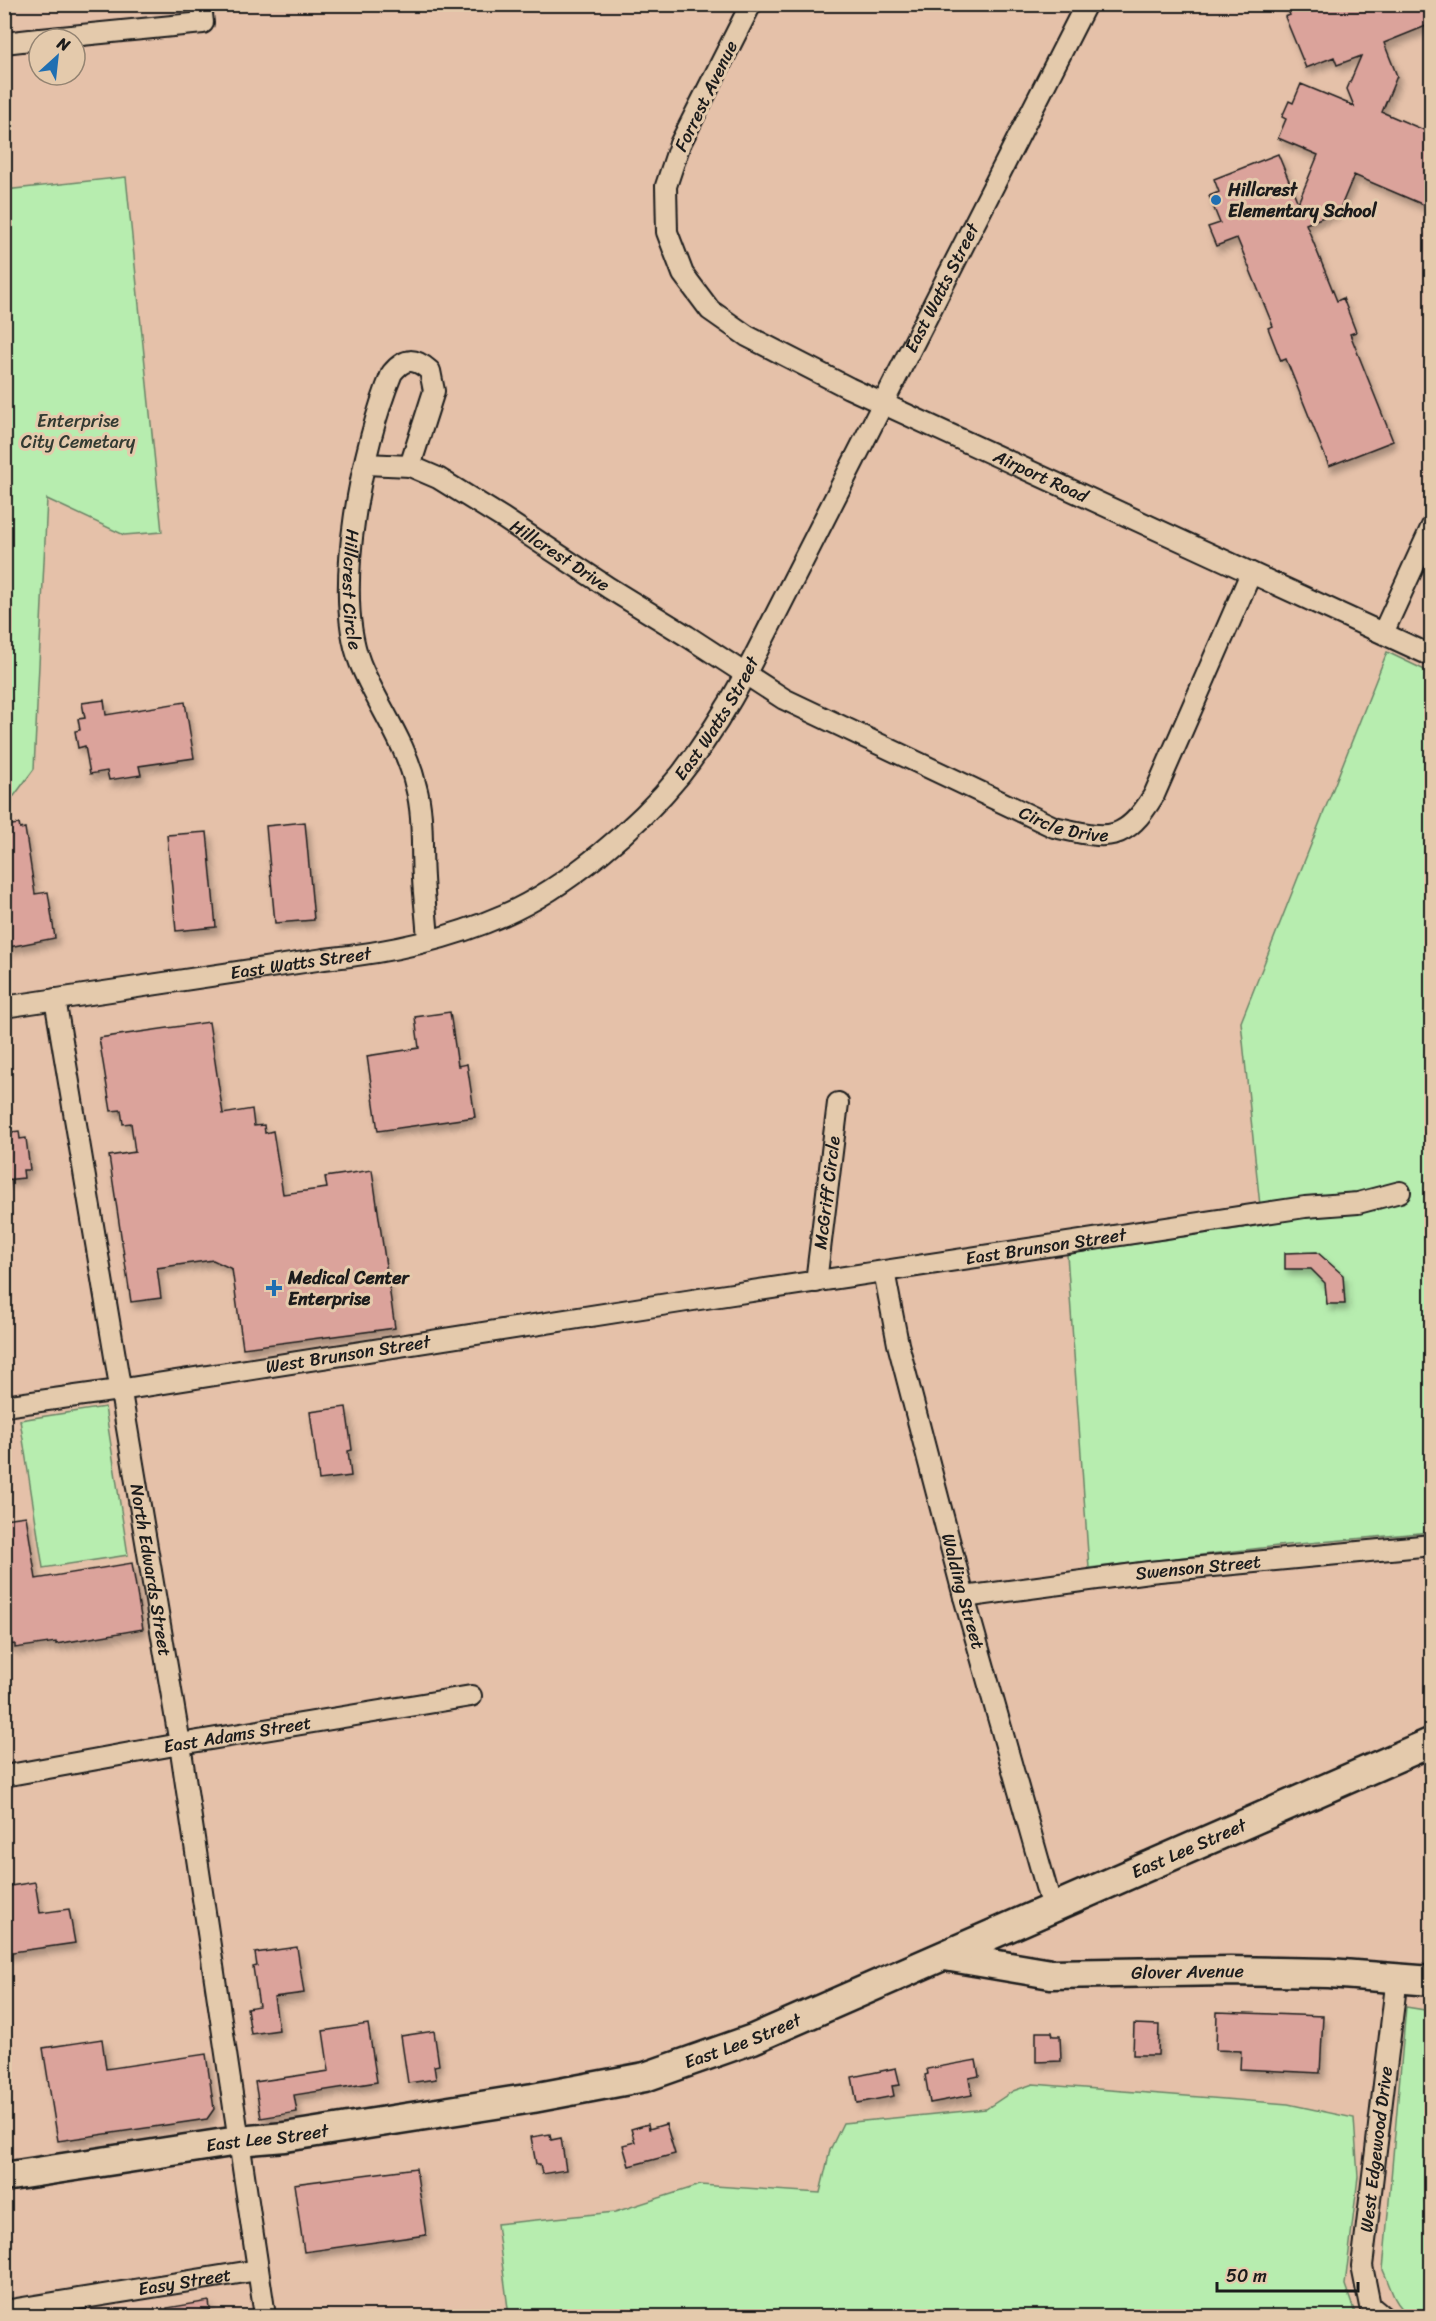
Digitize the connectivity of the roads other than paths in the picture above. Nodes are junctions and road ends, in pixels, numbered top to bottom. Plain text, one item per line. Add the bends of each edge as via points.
1 (752, 4) edge
2 (1086, 4) edge
3 (202, 14) edge
4 (87, 32) edge
5 (27, 40) edge
6 (4, 43) edge
7 (678, 260) joint
8 (883, 404) junction
9 (365, 464) junction
10 (410, 466) junction
11 (1431, 526) edge
12 (1251, 573) junction
13 (1383, 633) junction
14 (1431, 656) edge
15 (745, 675) junction
16 (428, 942) junction
17 (55, 999) junction
18 (4, 1007) edge
19 (838, 1102) dead end
20 (1401, 1192) dead end
21 (884, 1271) junction
22 (816, 1282) junction
23 (693, 1300) joint
24 (119, 1390) junction
25 (4, 1406) edge
26 (1431, 1545) edge
27 (964, 1597) junction
28 (471, 1696) dead end
29 (1431, 1743) edge
30 (180, 1744) junction
31 (4, 1776) edge
32 (1052, 1908) junction
33 (945, 1956) junction
34 (1397, 1977) junction
35 (1431, 1981) edge
36 (238, 2141) junction
37 (4, 2176) edge
38 (258, 2270) junction
39 (4, 2311) edge
40 (266, 2316) edge
41 (1382, 2316) edge

1 - 7 street, Forrest Avenue via 680,144 666,186 667,232
2 - 8 street, East Watts Street
3 - 4 street
5 - 6 street
7 - 8 street, Airport Road via 683,274 710,310 747,336
8 - 12 street, Airport Road
8 - 15 street, East Watts Street
9 - 10 street, Hillcrest Drive
9 - 10 street, Hillcrest Circle via 392,373 399,364 411,360 430,371 434,391
9 - 16 street, Hillcrest Circle via 350,567 351,633 360,663 402,744 417,788
10 - 15 street, Hillcrest Drive via 469,496
11 - 13 street
12 - 13 street, Airport Road
12 - 15 street, Circle Drive via 1154,795 1142,815 1123,831 1100,837 1054,827 784,699
13 - 14 street, Airport Road
15 - 16 street, East Watts Street via 681,774 609,846 545,893 505,915
16 - 17 street, East Watts Street via 369,955
17 - 18 street, East Watts Street
17 - 24 street, North Edwards Street
19 - 22 street, McGriff Circle
20 - 21 street, East Brunson Street via 1358,1203 1305,1207
21 - 22 street, East Brunson Street
21 - 27 street, Walding Street via 898,1344
22 - 23 street, East Brunson Street
23 - 24 street, West Brunson Street
24 - 25 street, West Brunson Street
24 - 30 street, North Edwards Street
26 - 27 street, Swenson Street via 1149,1572
27 - 32 street, Walding Street
28 - 30 street, East Adams Street
29 - 32 main road, East Lee Street
30 - 31 street, East Adams Street
30 - 36 street, North Edwards Street
32 - 33 main road, East Lee Street
33 - 34 main road, Glover Avenue via 1051,1974 1230,1971
33 - 36 main road, East Lee Street via 753,2039 645,2077 285,2137
34 - 35 main road, Glover Avenue
34 - 41 street, West Edgewood Drive via 1362,2266 1370,2306
36 - 37 main road, East Lee Street
36 - 38 street, North Edwards Street
38 - 39 street, Easy Street
38 - 40 street, North Edwards Street

